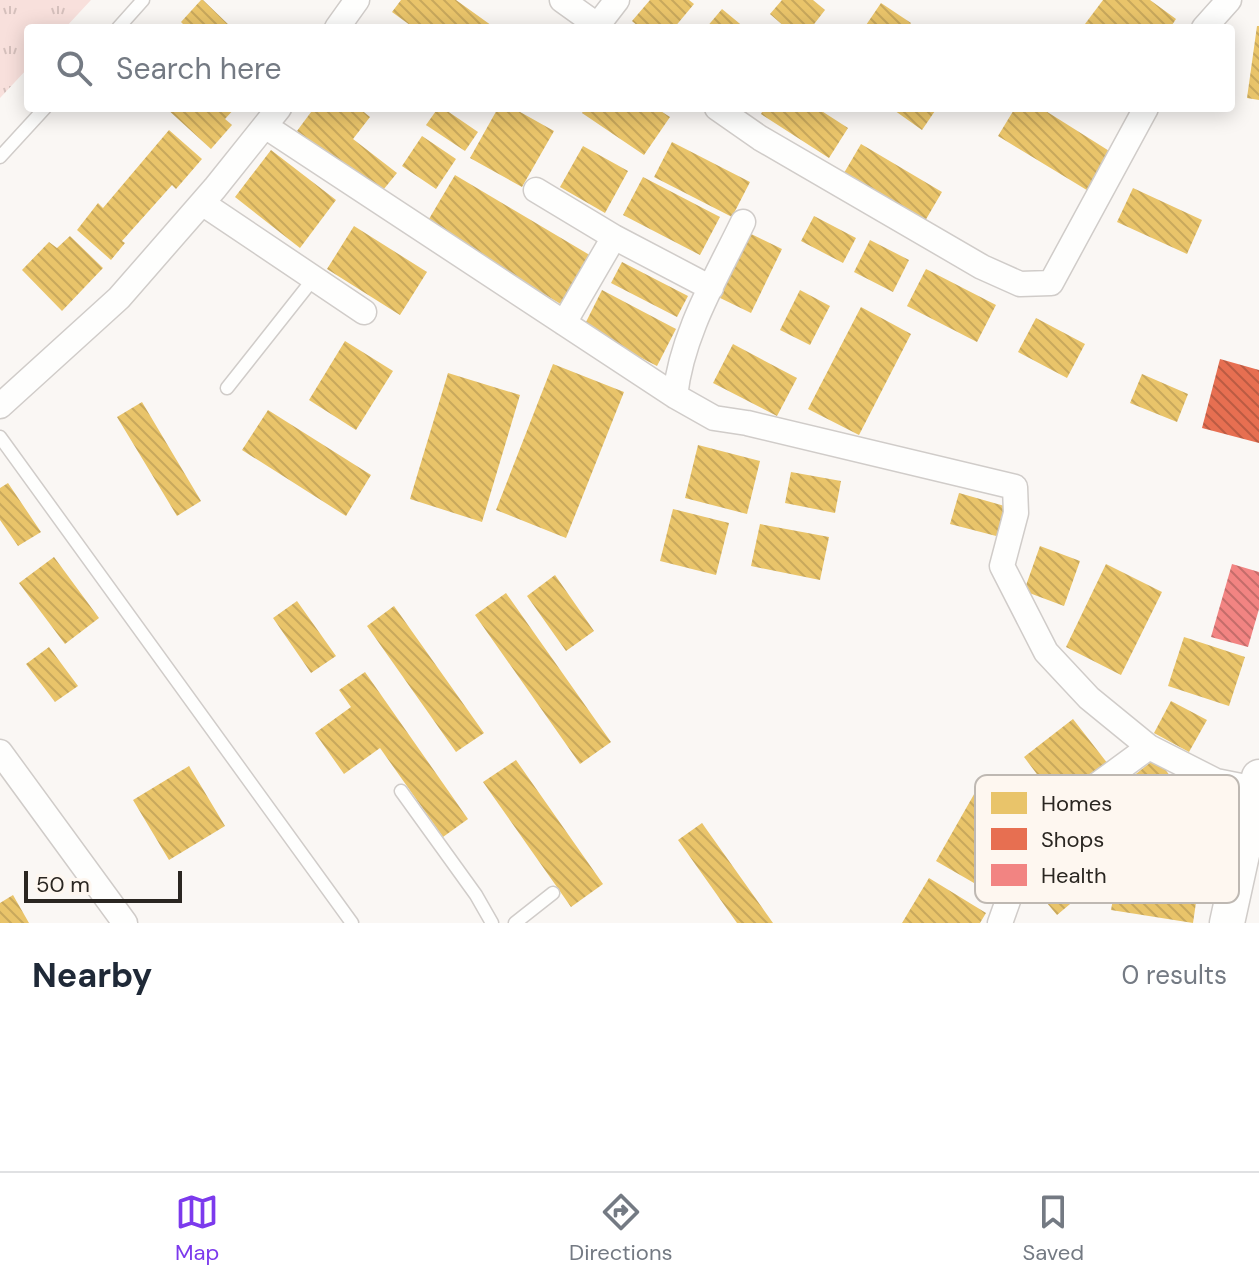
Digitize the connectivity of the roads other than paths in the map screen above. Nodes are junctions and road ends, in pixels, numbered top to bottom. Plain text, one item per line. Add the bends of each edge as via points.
1 (143, 0) edge
2 (357, 0) edge
3 (562, 0) edge
4 (617, 0) edge
5 (1229, 0) edge
6 (122, 24) edge
7 (340, 24) edge
8 (595, 24) edge
9 (601, 24) edge
10 (1208, 24) edge
11 (41, 112) edge
12 (723, 112) edge
13 (1144, 112) edge
14 (272, 117) edge
15 (0, 157) edge
16 (536, 190) dead end
17 (202, 203) junction
18 (743, 222) dead end
19 (614, 237) junction
20 (314, 278) junction
21 (711, 288) junction
22 (364, 312) dead end
23 (564, 323) junction
24 (227, 388) dead end
25 (675, 396) junction
26 (0, 406) edge
27 (0, 437) edge
28 (1149, 747) junction
29 (0, 752) edge
30 (1111, 775) edge
31 (1204, 775) edge
32 (1258, 783) edge
33 (401, 791) dead end
34 (1239, 869) edge
35 (553, 893) dead end
36 (1007, 903) edge
37 (1231, 903) edge
38 (125, 923) edge
39 (352, 923) edge
40 (492, 923) edge
41 (515, 923) edge
42 (1000, 923) edge
43 (1227, 923) edge

1 - 6 lane
2 - 7 street
3 - 8 street
4 - 9 street
5 - 10 street
11 - 15 lane
12 - 13 street via 982,267 1020,284 1051,283
14 - 17 street
14 - 23 street
16 - 19 street
17 - 20 street
17 - 26 street via 119,298
18 - 21 street
19 - 21 street
19 - 23 street
20 - 22 street
20 - 24 lane
21 - 25 street via 689,335
23 - 25 street
25 - 28 street via 714,418 1015,487 1016,513 1002,566 1039,640 1089,698
27 - 39 lane
28 - 30 street
28 - 31 street
29 - 38 street
32 - 34 main road
33 - 40 lane
35 - 41 lane
36 - 42 street
37 - 43 main road

